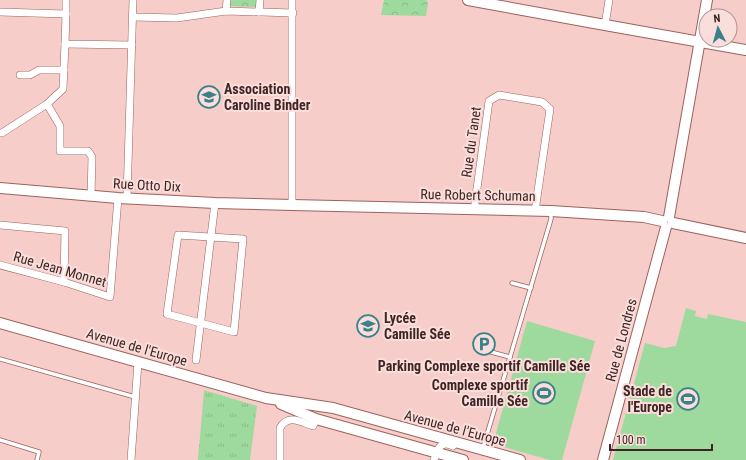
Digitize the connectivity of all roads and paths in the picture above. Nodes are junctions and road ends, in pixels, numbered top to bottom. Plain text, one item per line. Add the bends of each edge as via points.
1 (66, 0) edge
2 (133, 0) edge
3 (227, 0) edge
4 (260, 0) edge
5 (292, 0) edge
6 (468, 0) edge
7 (609, 0) edge
8 (501, 3) edge
9 (226, 11) junction
10 (0, 12) edge
11 (259, 12) junction
12 (293, 13) junction
13 (66, 14) junction
14 (132, 17) junction
15 (605, 25) junction
16 (698, 41) edge
17 (65, 44) junction
18 (132, 45) junction
19 (699, 48) edge
20 (736, 48) edge
21 (746, 50) edge
22 (64, 70) junction
23 (20, 75) dead end
24 (47, 104) junction
25 (0, 133) edge
26 (0, 188) edge
27 (91, 196) junction
28 (122, 198) junction
29 (215, 203) junction
30 (292, 205) junction
31 (475, 209) junction
32 (536, 211) junction
33 (551, 211) junction
34 (668, 222) junction
35 (0, 225) edge
36 (211, 237) junction
37 (746, 238) edge
38 (0, 265) edge
39 (64, 282) junction
40 (512, 283) dead end
41 (531, 288) junction
42 (0, 323) edge
43 (200, 323) junction
44 (491, 352) dead end
45 (510, 357) junction
46 (0, 359) edge
47 (196, 360) dead end
48 (138, 362) junction
49 (136, 398) junction
50 (266, 398) junction
51 (316, 419) junction
52 (0, 440) edge
53 (483, 450) junction
54 (435, 456) edge
55 (37, 460) edge
56 (131, 460) edge
57 (280, 460) edge
58 (463, 460) edge
59 (520, 460) edge
60 (602, 460) edge

1 - 13 street
2 - 14 street
3 - 9 street
4 - 11 street
5 - 12 street
6 - 8 street
7 - 15 street
8 - 15 street
9 - 11 street
9 - 14 street via 177,18
10 - 13 street
11 - 12 street
12 - 30 street
13 - 17 street
14 - 18 street
15 - 16 street
17 - 18 street
17 - 22 street
18 - 28 street
19 - 34 street, Rue de Londres
20 - 21 street
22 - 23 street via 39,70 30,75
22 - 24 street via 64,89
24 - 25 street
24 - 27 street via 60,126 60,151 88,151 92,157
26 - 27 street, Rue Otto Dix
27 - 28 street, Rue Otto Dix
28 - 29 street, Rue Otto Dix
28 - 39 street, Rue Jean Monnet via 110,297
29 - 30 street, Rue Otto Dix
29 - 36 street
30 - 31 street, Rue Robert Schuman
31 - 32 street, Rue Robert Schuman
31 - 32 street, Rue du Tanet via 489,101 499,95 542,102 550,109
32 - 33 street, Rue Robert Schuman
33 - 34 street, Rue Robert Schuman via 644,217
33 - 41 lane via 551,219
34 - 37 street, Rue Robert Schuman
34 - 60 street, Rue de Londres
35 - 39 street via 65,231
36 - 43 street
36 - 43 street via 178,235 167,314
36 - 43 street via 243,239 234,332
38 - 39 street, Rue Jean Monnet
40 - 41 lane
41 - 45 lane
42 - 48 street, Avenue de l'Europe
43 - 47 street
44 - 45 lane
45 - 53 lane
46 - 49 lane
48 - 49 street
48 - 50 street, Avenue de l'Europe
49 - 56 street
50 - 51 street, Avenue de l'Europe
50 - 53 street, Avenue de l'Europe via 333,408
51 - 54 street, Avenue de l'Europe
51 - 57 street via 313,426 293,419 282,424
52 - 55 lane via 39,452
53 - 54 street via 473,451 446,444 440,446
53 - 59 street, Avenue de l'Europe
54 - 58 street, Avenue de l'Europe

